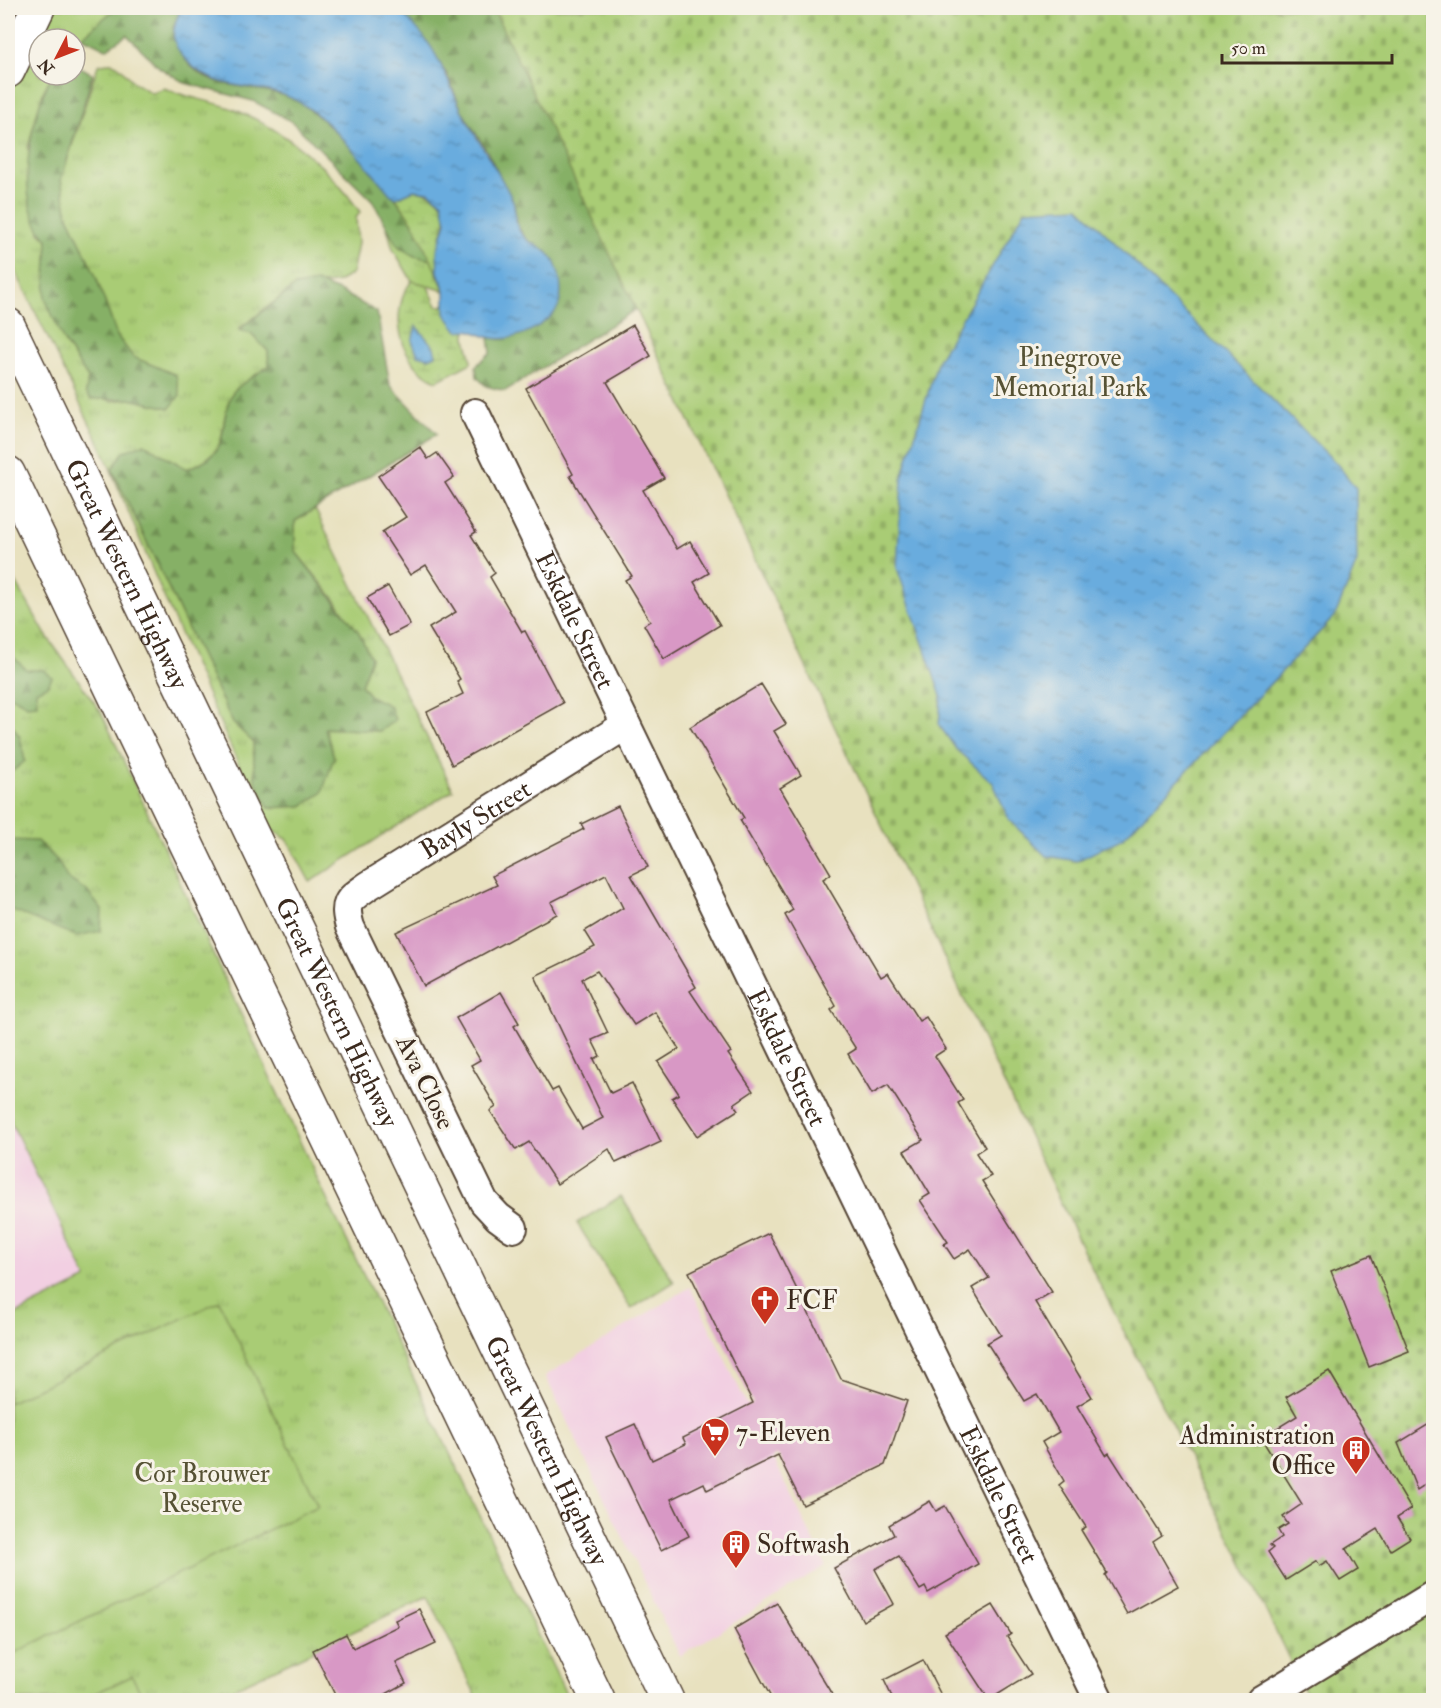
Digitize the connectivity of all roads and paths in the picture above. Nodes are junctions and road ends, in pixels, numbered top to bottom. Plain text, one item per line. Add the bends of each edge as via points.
1 (27, 8) edge
2 (38, 8) edge
3 (8, 34) edge
4 (8, 71) edge
5 (8, 325) edge
6 (475, 413) dead end
7 (8, 473) edge
8 (626, 725) junction
9 (350, 927) joint
10 (513, 1228) dead end
11 (1434, 1594) edge
12 (598, 1701) edge
13 (667, 1701) edge
14 (1099, 1701) edge
15 (1261, 1701) edge

1 - 3 main road
2 - 4 main road
5 - 13 main road, Great Western Highway
6 - 8 street, Eskdale Street
7 - 12 main road
8 - 9 street, Bayly Street via 350,898 345,910
8 - 14 street, Eskdale Street
9 - 10 street, Ava Close via 484,1202
11 - 15 street

